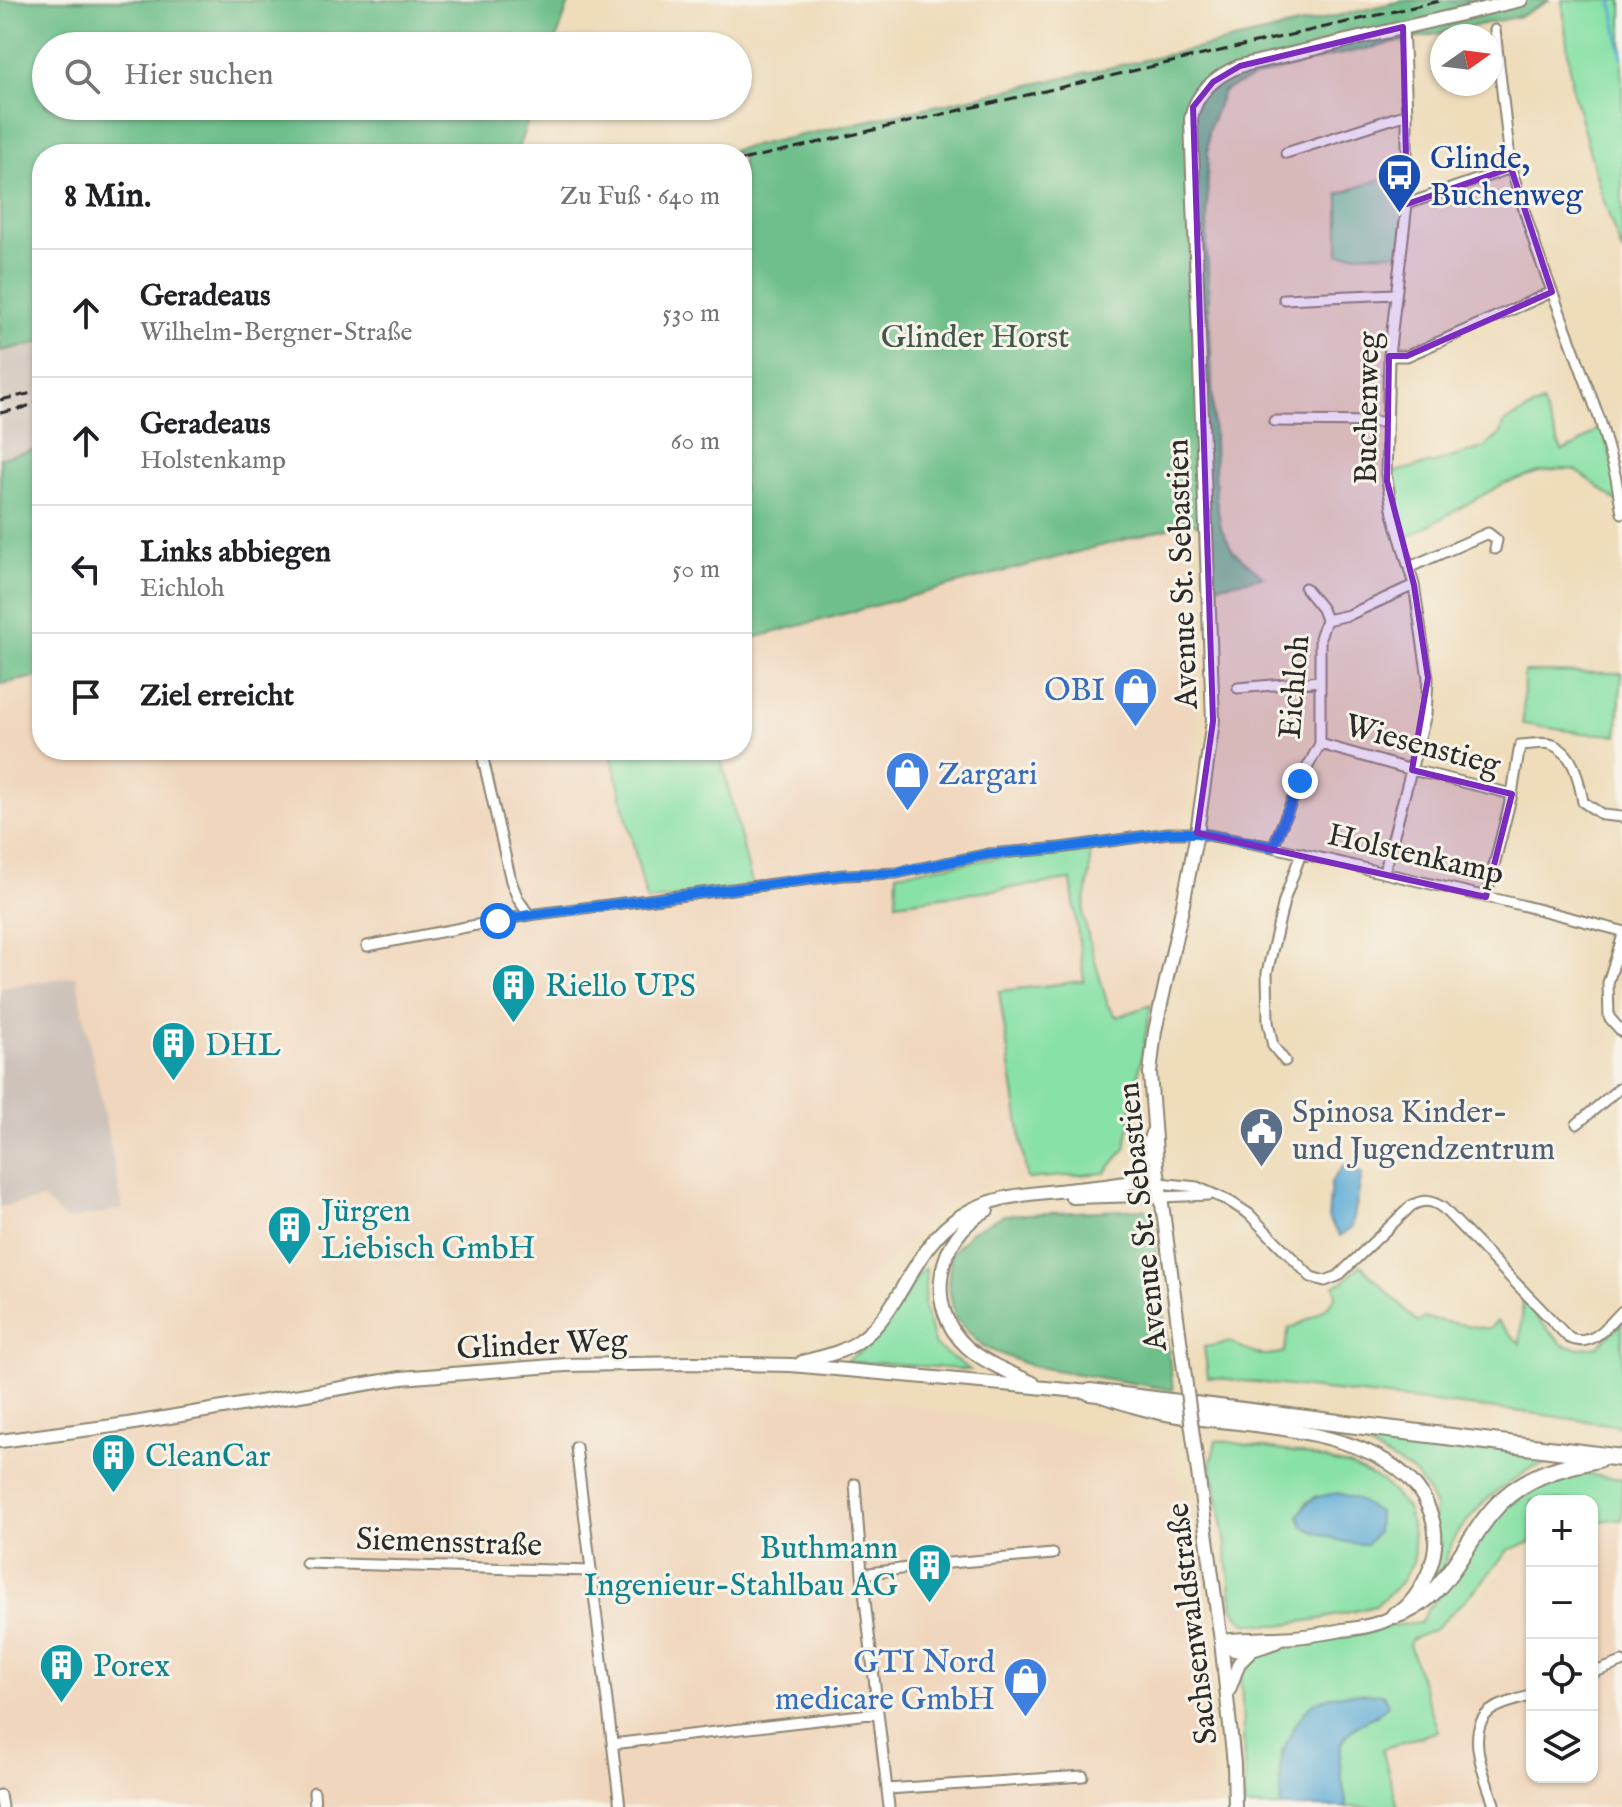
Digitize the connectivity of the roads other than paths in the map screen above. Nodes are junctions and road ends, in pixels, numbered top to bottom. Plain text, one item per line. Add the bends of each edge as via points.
1 (1521, 0) edge
2 (1403, 27) junction
3 (1502, 90) edge
4 (1407, 114) junction
5 (1286, 153) dead end
6 (1511, 168) junction
7 (1407, 204) junction
8 (1552, 292) junction
9 (1395, 294) junction
10 (1284, 299) dead end
11 (1389, 356) junction
12 (1274, 421) dead end
13 (1386, 422) junction
14 (1622, 513) edge
15 (1495, 549) dead end
16 (1410, 567) junction
17 (1414, 585) junction
18 (1305, 588) dead end
19 (1326, 620) junction
20 (1320, 681) junction
21 (1238, 688) dead end
22 (1320, 744) junction
23 (483, 760) edge
24 (1412, 770) junction
25 (1512, 794) junction
26 (1622, 817) edge
27 (1197, 833) junction
28 (1273, 847) junction
29 (1301, 853) junction
30 (1384, 872) junction
31 (1486, 897) junction
32 (529, 915) junction
33 (1622, 931) edge
34 (1622, 938) edge
35 (367, 946) dead end
36 (1622, 1032) edge
37 (1285, 1061) dead end
38 (1622, 1086) edge
39 (1577, 1124) dead end
40 (1154, 1128) junction
41 (1128, 1183) junction
42 (1160, 1190) junction
43 (1622, 1311) edge
44 (791, 1365) junction
45 (1039, 1387) junction
46 (1090, 1392) junction
47 (1193, 1436) joint
48 (0, 1441) edge
49 (576, 1447) dead end
50 (1615, 1457) edge
51 (855, 1484) dead end
52 (1053, 1554) dead end
53 (306, 1563) dead end
54 (591, 1571) junction
55 (862, 1574) junction
56 (1395, 1615) junction
57 (1295, 1637) junction
58 (1221, 1641) junction
59 (1253, 1649) junction
60 (1622, 1662) edge
61 (1598, 1671) edge
62 (1227, 1697) junction
63 (1526, 1697) edge
64 (878, 1713) junction
65 (612, 1744) junction
66 (1083, 1776) dead end
67 (887, 1789) junction
68 (314, 1792) dead end
69 (0, 1795) edge
70 (2, 1807) edge
71 (315, 1807) edge
72 (620, 1807) edge
73 (889, 1807) edge
74 (1235, 1807) edge
75 (1495, 1807) edge

1 - 2 main road, Avenue St. Sebastien
2 - 4 street, Buchenweg
2 - 27 main road, Avenue St. Sebastien via 1229,70 1193,107 1213,711
3 - 6 street
4 - 5 street
4 - 7 street, Buchenweg
6 - 7 street
6 - 8 street
7 - 9 street, Buchenweg
8 - 11 street via 1407,356
8 - 14 street via 1600,420
9 - 10 street, Buchenweg
9 - 11 street, Buchenweg
11 - 13 street, Buchenweg
12 - 13 street
13 - 16 street, Buchenweg via 1387,481
15 - 16 street via 1497,540 1488,533
16 - 17 street, Buchenweg
17 - 19 street
17 - 24 street, Buchenweg via 1428,678 1426,714
18 - 19 street
19 - 20 street, Eichloh via 1320,638
20 - 21 street
20 - 22 street, Eichloh
22 - 24 street, Wiesenstieg
22 - 28 street, Eichloh
23 - 32 street via 511,881
24 - 25 street, Wiesenstieg
24 - 30 street, Buchenweg
25 - 26 street via 1520,745 1552,744 1567,755 1583,802 1603,815
25 - 31 street
27 - 28 street, Holstenkamp
27 - 32 street, Holstenkamp
27 - 40 main road, Avenue St. Sebastien via 1153,1042
28 - 29 street, Holstenkamp
29 - 30 street, Holstenkamp
29 - 37 street via 1267,973 1268,1022 1273,1046
30 - 31 street, Holstenkamp
31 - 33 street, Holstenkamp
32 - 35 street, Holstenkamp
34 - 36 street via 1608,983 1609,1017
38 - 39 street
40 - 41 main road via 1142,1167
40 - 42 main road, Avenue St. Sebastien
41 - 42 main road via 1140,1181
41 - 44 main road via 1019,1195 973,1209 926,1247 869,1333 838,1352
42 - 43 street via 1227,1200 1249,1214 1309,1276 1325,1281 1338,1276 1411,1206 1432,1202 1571,1340 1594,1338
42 - 45 main road via 1014,1201 978,1215 953,1242 940,1289 953,1329 979,1356
42 - 47 main road, Avenue St. Sebastien, bridge
44 - 45 main road, Glinder Weg
44 - 48 main road, Glinder Weg via 565,1365 401,1378
45 - 46 main road, Glinder Weg
46 - 50 highway
46 - 56 main road, Glinder Weg via 1178,1416 1319,1436 1367,1451 1400,1470 1429,1507 1435,1546 1421,1588
47 - 58 main road, Sachsenwaldstraße
49 - 54 street, Siemensstraße
50 - 56 highway via 1550,1471 1512,1492 1490,1512 1436,1590
51 - 55 street
52 - 55 street
53 - 54 street, Siemensstraße
54 - 65 street, Siemensstraße
55 - 64 street
56 - 57 main road via 1353,1629
57 - 58 main road
57 - 59 main road
58 - 59 main road via 1232,1651
58 - 62 main road, Sachsenwaldstraße
59 - 62 main road via 1239,1663
60 - 61 street
62 - 74 main road, Sachsenwaldstraße
63 - 75 street via 1490,1711 1480,1726 1478,1751
64 - 65 street
64 - 67 street
65 - 72 street, Siemensstraße
66 - 67 street
67 - 73 street
68 - 71 street
69 - 70 street

